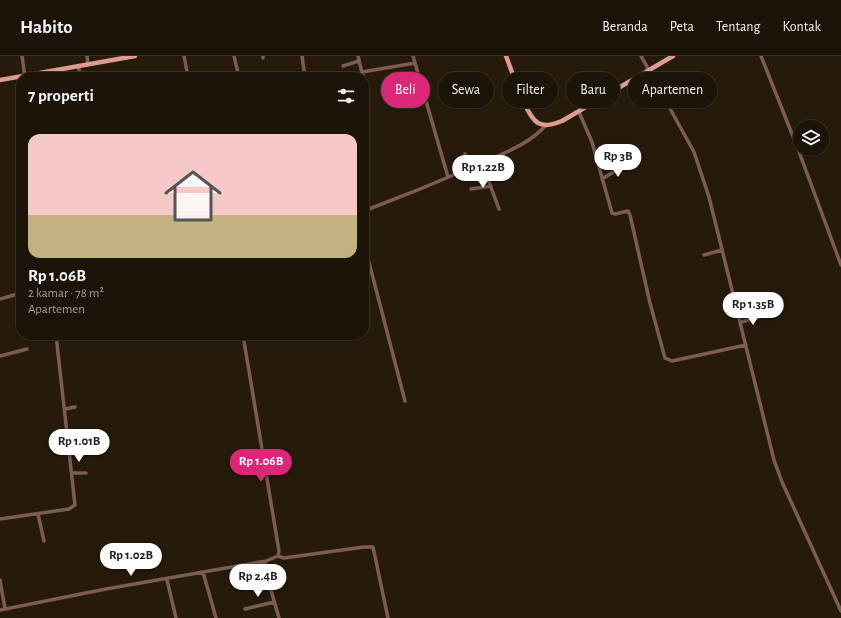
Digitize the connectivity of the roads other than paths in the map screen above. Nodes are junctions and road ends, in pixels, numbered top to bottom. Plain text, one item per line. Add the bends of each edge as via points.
1 (22, 56) edge
2 (87, 56) edge
3 (135, 56) edge
4 (184, 56) edge
5 (234, 56) edge
6 (302, 56) edge
7 (358, 56) edge
8 (413, 56) edge
9 (506, 56) edge
10 (640, 56) edge
11 (673, 56) edge
12 (761, 56) edge
13 (359, 61) junction
14 (415, 62) junction
15 (88, 64) junction
16 (78, 66) junction
17 (343, 66) dead end
18 (62, 69) junction
19 (649, 70) junction
20 (24, 72) edge
21 (46, 72) edge
22 (63, 72) edge
23 (80, 72) edge
24 (187, 72) edge
25 (238, 72) edge
26 (304, 72) edge
27 (362, 72) joint
28 (16, 77) edge
29 (0, 80) edge
30 (579, 112) junction
31 (546, 125) junction
32 (465, 154) dead end
33 (482, 162) junction
34 (625, 165) dead end
35 (470, 168) junction
36 (448, 177) junction
37 (602, 179) junction
38 (491, 186) junction
39 (471, 189) dead end
40 (369, 209) edge
41 (499, 209) dead end
42 (722, 250) junction
43 (704, 255) dead end
44 (369, 262) edge
45 (841, 265) edge
46 (16, 294) edge
47 (0, 298) edge
48 (762, 316) dead end
49 (740, 322) junction
50 (57, 340) edge
51 (243, 340) edge
52 (746, 345) junction
53 (27, 349) dead end
54 (0, 356) edge
55 (405, 401) dead end
56 (74, 407) dead end
57 (64, 408) junction
58 (84, 436) dead end
59 (68, 437) junction
60 (78, 450) dead end
61 (69, 451) junction
62 (72, 473) junction
63 (86, 473) dead end
64 (38, 514) junction
65 (0, 519) edge
66 (44, 541) dead end
67 (278, 556) junction
68 (266, 561) junction
69 (203, 572) junction
70 (0, 580) edge
71 (167, 580) junction
72 (274, 602) junction
73 (5, 609) junction
74 (245, 609) dead end
75 (0, 610) edge
76 (841, 611) edge
77 (176, 618) edge
78 (216, 618) edge
79 (279, 618) edge
80 (388, 618) edge

1 - 20 street
2 - 15 street
3 - 15 main road
4 - 24 street
5 - 25 street
6 - 26 street
7 - 13 street
8 - 14 street
9 - 31 main road via 530,112 537,122
10 - 19 street
11 - 19 main road
12 - 45 street
13 - 17 street
13 - 27 street
14 - 27 street
14 - 36 street
15 - 16 main road
16 - 18 main road
16 - 23 street
18 - 21 main road
18 - 22 street
19 - 30 main road
19 - 42 street via 697,159
28 - 29 main road
30 - 31 main road via 562,121
30 - 37 street via 592,142
31 - 33 street via 528,142
32 - 35 street
33 - 35 street
33 - 38 street
34 - 37 street
35 - 36 street
36 - 40 street
37 - 52 street via 612,212 615,214 628,211 630,215 665,358 672,361
38 - 39 street
38 - 41 street
42 - 43 street
42 - 49 street
44 - 55 street
46 - 47 street
48 - 49 street
49 - 52 street
50 - 57 street
51 - 67 street via 273,507
52 - 76 street via 774,460
53 - 54 street
56 - 57 street
57 - 59 street
58 - 59 street
59 - 61 street
60 - 61 street
61 - 62 street
62 - 63 street
62 - 64 street via 75,503 73,506 69,509
64 - 65 street
64 - 66 street
67 - 68 street
67 - 80 street via 284,558 373,547
68 - 69 street
68 - 72 street via 264,566
69 - 71 street
69 - 78 street
70 - 73 street
71 - 73 street via 106,588
71 - 77 street
72 - 74 street
72 - 79 street
73 - 75 street

